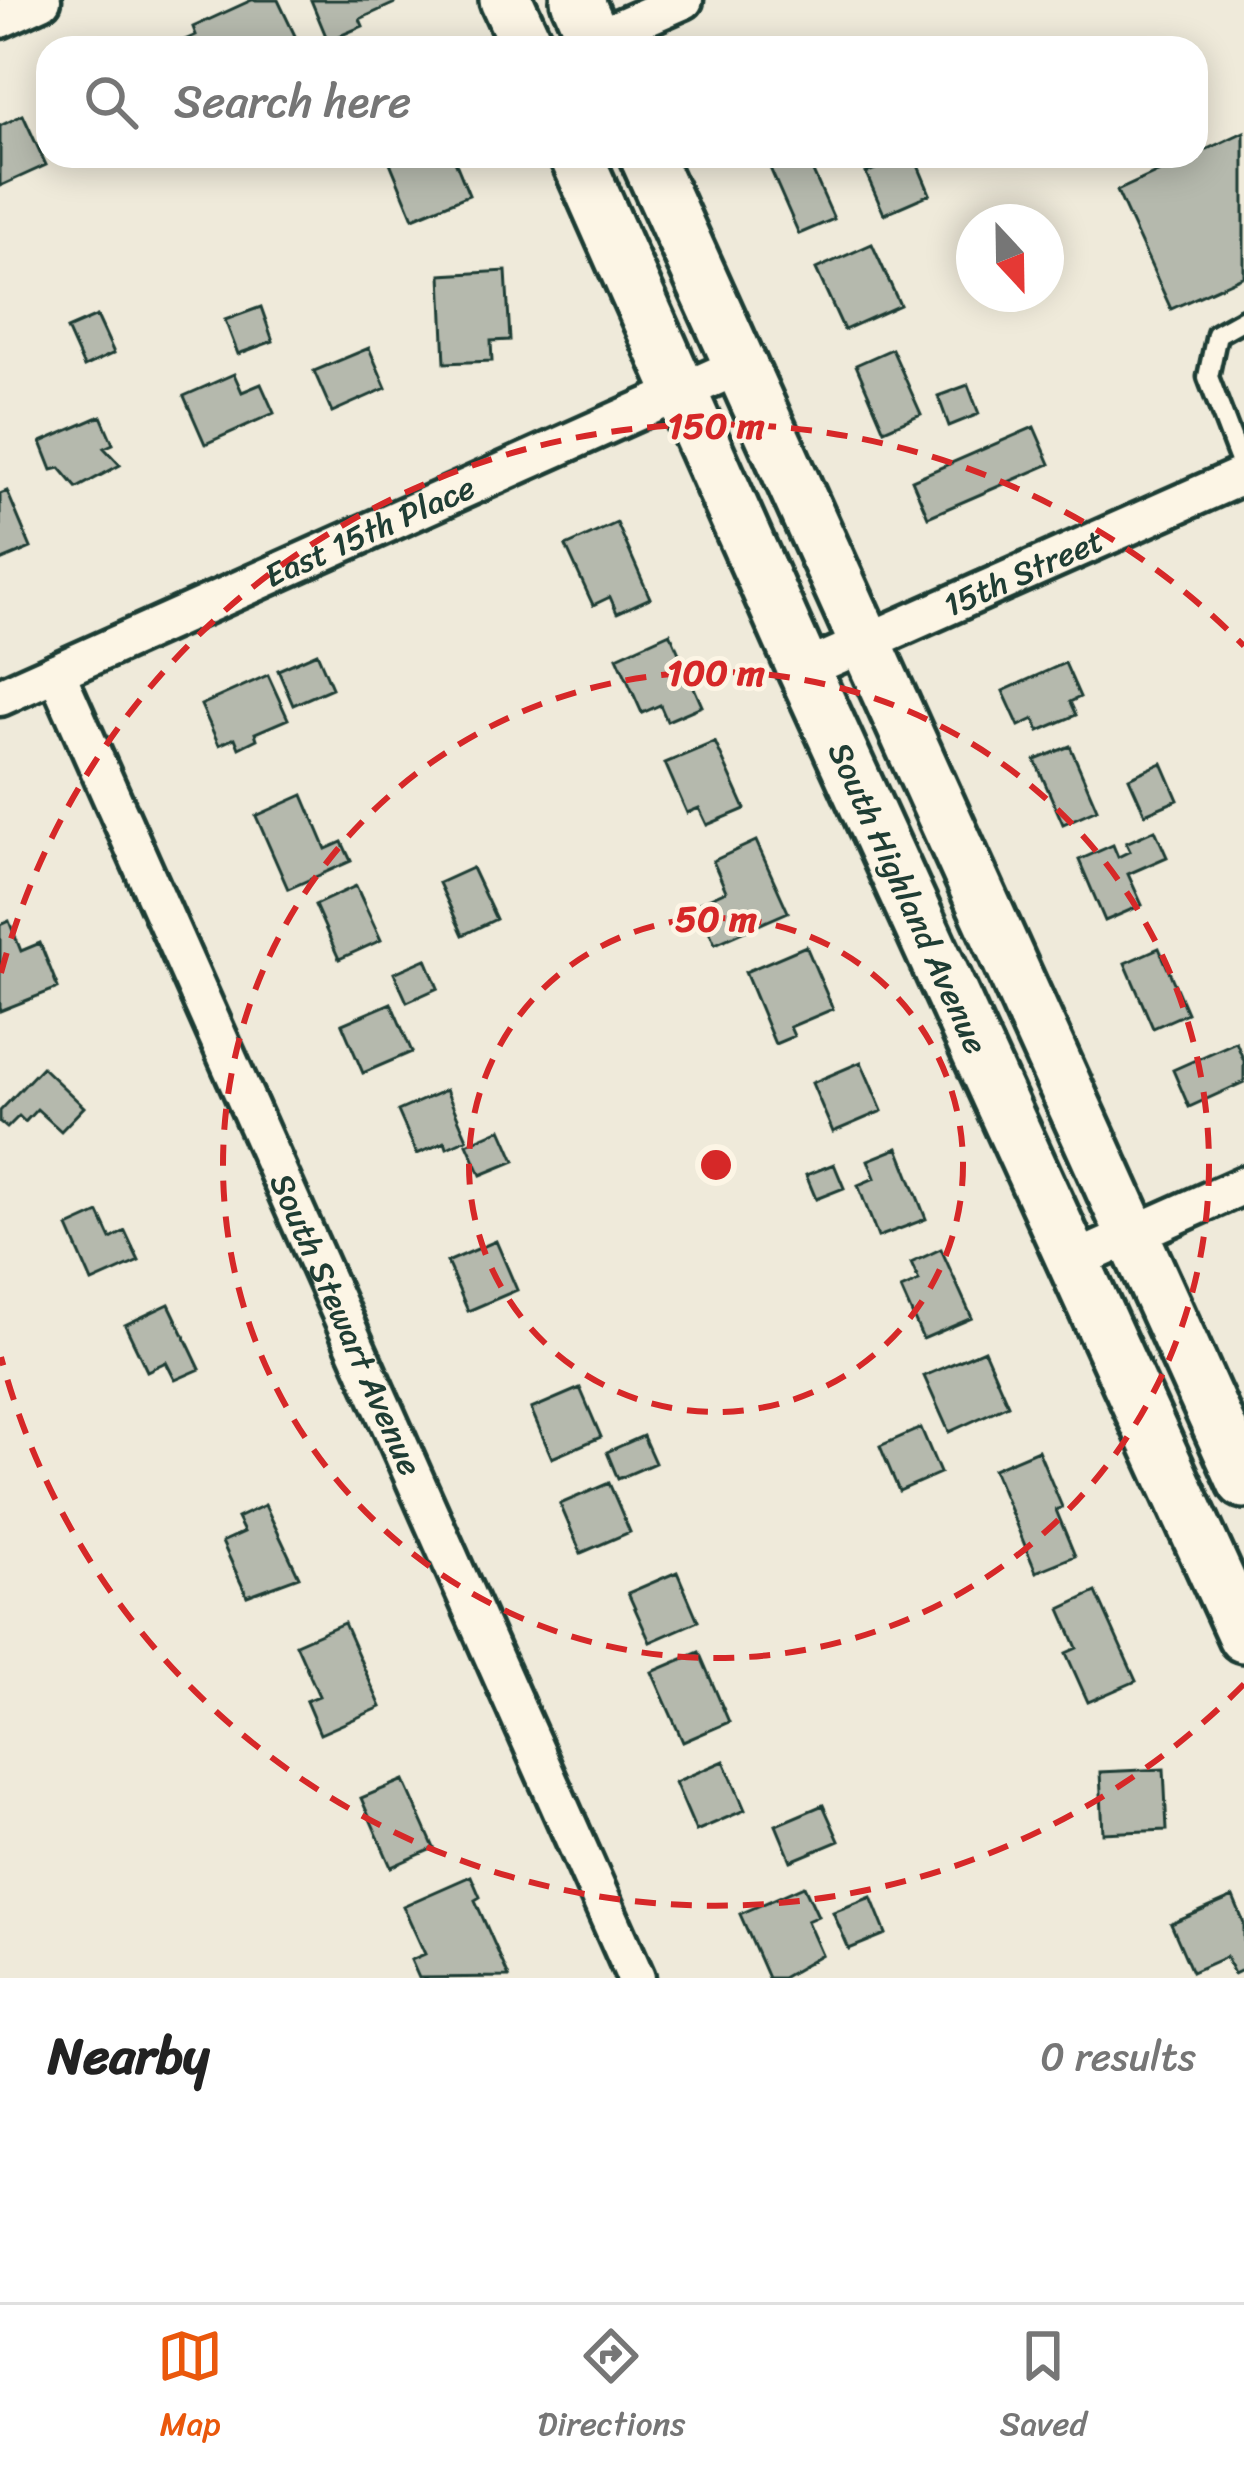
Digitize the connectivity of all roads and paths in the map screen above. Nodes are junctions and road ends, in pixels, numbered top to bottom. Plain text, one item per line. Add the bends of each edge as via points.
1 (42, 0) edge
2 (506, 0) edge
3 (684, 0) edge
4 (0, 19) edge
5 (586, 34) edge
6 (522, 36) edge
7 (581, 168) edge
8 (651, 168) edge
9 (1244, 319) edge
10 (739, 366) junction
11 (680, 392) junction
12 (1244, 472) edge
13 (865, 643) junction
14 (804, 670) junction
15 (56, 672) junction
16 (0, 697) edge
17 (1244, 1186) edge
18 (1134, 1234) junction
19 (1074, 1261) junction
20 (1244, 1481) edge
21 (1244, 1636) edge
22 (636, 1978) edge

1 - 4 street
2 - 6 main road
3 - 5 street
7 - 11 main road, South Highland Avenue
8 - 10 main road, South Highland Avenue
9 - 12 lane via 1217,334 1208,377
10 - 11 street, East 15th Place
10 - 13 main road, South Highland Avenue
11 - 14 main road, South Highland Avenue
11 - 15 street, East 15th Place
12 - 13 street, 15th Street
13 - 14 street, 15th Street
13 - 18 main road, South Highland Avenue
14 - 19 main road, South Highland Avenue
15 - 16 street, East 15th Place
15 - 22 street, South Stewart Avenue
17 - 18 street
18 - 19 street
18 - 20 main road, South Highland Avenue
19 - 21 main road, South Highland Avenue

